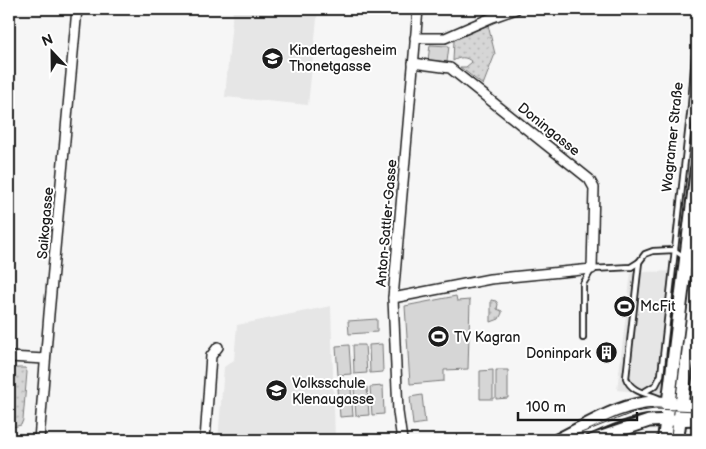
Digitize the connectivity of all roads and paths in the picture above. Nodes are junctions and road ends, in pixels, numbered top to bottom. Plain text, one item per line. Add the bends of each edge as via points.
1 (77, 9) edge
2 (418, 9) edge
3 (516, 9) edge
4 (697, 27) edge
5 (415, 38) junction
6 (413, 63) junction
7 (697, 169) edge
8 (674, 250) junction
9 (692, 260) edge
10 (639, 262) junction
11 (592, 269) junction
12 (697, 285) edge
13 (394, 298) junction
14 (583, 338) dead end
15 (218, 347) dead end
16 (9, 357) edge
17 (45, 359) junction
18 (644, 392) junction
19 (697, 406) edge
20 (674, 412) junction
21 (697, 413) edge
22 (697, 419) edge
23 (39, 440) edge
24 (205, 440) edge
25 (402, 440) edge
26 (558, 440) edge
27 (569, 440) edge
28 (593, 440) edge
29 (664, 440) edge
30 (677, 440) edge

1 - 17 street, Saikogasse
2 - 5 street, Anton-Sattler-Gasse
3 - 5 street via 445,38
4 - 8 lane, Wagramer Straße
5 - 6 street, Anton-Sattler-Gasse
6 - 11 street, Doningasse via 450,68 589,178 594,188
6 - 13 street, Anton-Sattler-Gasse
7 - 9 main road, Wagramer Straße
8 - 9 lane
8 - 10 lane via 653,251 645,254
8 - 18 lane, Wagramer Straße via 661,375 656,386
9 - 20 main road, Wagramer Straße
10 - 11 lane via 631,267
10 - 18 lane via 626,373 630,386
11 - 13 street via 490,279
11 - 14 lane via 583,284
12 - 20 main road, Wagramer Straße
13 - 25 street, Anton-Sattler-Gasse
15 - 24 street via 211,356
16 - 17 street
17 - 23 street, Saikogasse
18 - 20 lane
19 - 20 main road
20 - 21 lane
20 - 22 main road
20 - 26 main road via 654,402 633,405 584,425
20 - 27 lane via 633,415
20 - 28 main road
20 - 29 main road, Wagramer Straße
20 - 30 main road, Wagramer Straße

